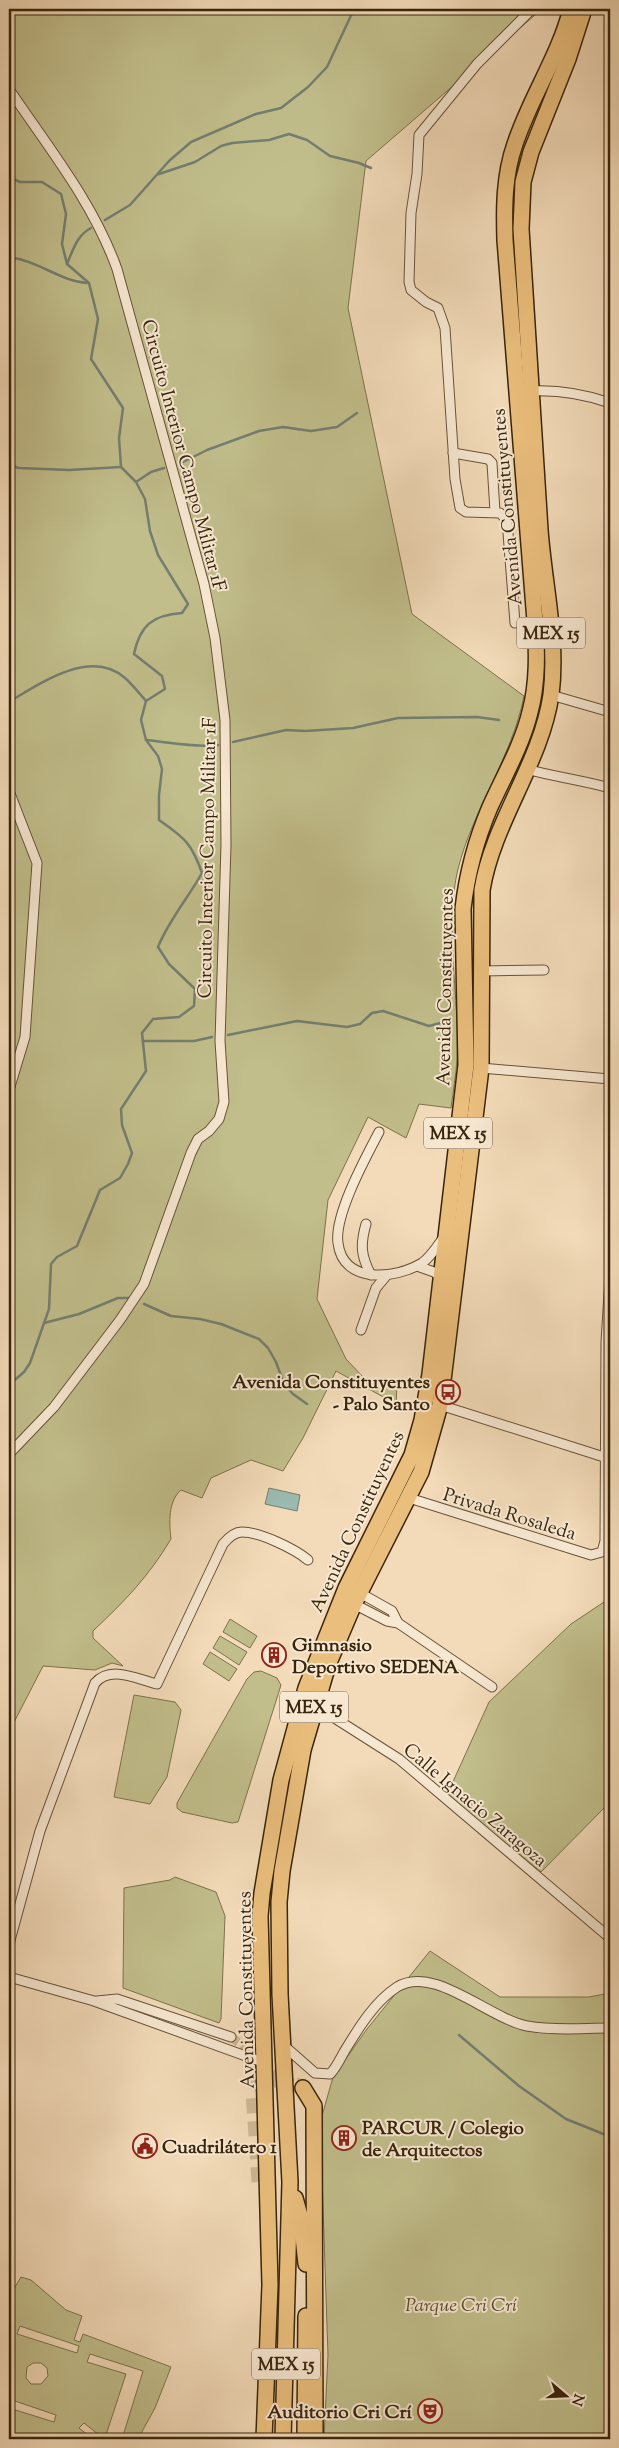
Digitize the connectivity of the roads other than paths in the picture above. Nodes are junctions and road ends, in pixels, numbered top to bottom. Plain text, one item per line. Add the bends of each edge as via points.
1 (532, 9) edge
2 (571, 9) edge
3 (584, 9) edge
4 (9, 89) edge
5 (532, 391) junction
6 (610, 403) edge
7 (453, 453) junction
8 (495, 512) junction
9 (515, 623) dead end
10 (551, 695) junction
11 (610, 712) edge
12 (526, 770) junction
13 (610, 788) edge
14 (9, 791) edge
15 (544, 970) dead end
16 (481, 971) junction
17 (481, 1068) junction
18 (610, 1079) edge
19 (9, 1090) edge
20 (379, 1132) dead end
21 (366, 1224) dead end
22 (446, 1234) junction
23 (416, 1266) junction
24 (371, 1275) junction
25 (386, 1276) junction
26 (441, 1277) junction
27 (610, 1278) edge
28 (361, 1330) dead end
29 (440, 1405) junction
30 (9, 1454) edge
31 (604, 1456) junction
32 (409, 1498) junction
33 (608, 1526) edge
34 (308, 1560) dead end
35 (357, 1599) junction
36 (492, 1687) dead end
37 (314, 1705) junction
38 (610, 1938) edge
39 (9, 1944) edge
40 (9, 1977) edge
41 (94, 2001) junction
42 (610, 2028) edge
43 (231, 2038) tunnel mouth
44 (281, 2044) junction
45 (265, 2063) junction
46 (303, 2088) tunnel mouth
47 (259, 2182) tunnel mouth
48 (290, 2182) junction
49 (270, 2299) junction
50 (264, 2439) edge
51 (283, 2439) edge
52 (305, 2439) edge
53 (315, 2439) edge

1 - 7 street via 477,64 419,135 411,213 409,282 416,296 438,308 445,328
2 - 22 highway, Avenida Constituyentes / MEX 15 via 521,127 506,183 505,240 536,629 536,676 530,712 479,834 465,886 466,1065
3 - 5 highway, Avenida Constituyentes / MEX 15 via 579,31 534,144 523,182 521,229
4 - 30 street, Circuito Interior Campo Militar 1F via 84,197 107,239 117,269 204,584 215,638 225,720 226,845 220,1041 224,1102 219,1119 198,1139 191,1153 144,1284 54,1407
5 - 6 street via 585,394
5 - 10 highway, Avenida Constituyentes / MEX 15 via 541,533 551,624
7 - 8 street via 488,459 492,463
7 - 8 street via 460,508 466,512
8 - 9 street via 506,520
10 - 11 street
10 - 12 highway, Avenida Constituyentes / MEX 15
12 - 13 street
12 - 16 highway, Avenida Constituyentes / MEX 15 via 486,863 480,916
14 - 19 street via 37,863 25,1037
15 - 16 street
16 - 17 highway, Avenida Constituyentes / MEX 15
17 - 18 street
17 - 29 highway, Avenida Constituyentes / MEX 15
20 - 24 street via 359,1171 337,1232 341,1255 357,1270
21 - 24 street via 361,1252
22 - 23 street via 429,1257
22 - 26 highway, Avenida Constituyentes / MEX 15
23 - 25 street
23 - 26 street
24 - 25 street
25 - 28 street via 376,1288
26 - 45 highway, Avenida Constituyentes / MEX 15 via 430,1374 418,1436 403,1475 346,1588 324,1640 294,1726 281,1780 260,1916
27 - 31 street, Privada Rosaleda
29 - 31 street
29 - 32 highway, Avenida Constituyentes / MEX 15 via 432,1438
31 - 33 street, Privada Rosaleda
32 - 33 street, Privada Rosaleda via 590,1555 602,1552
32 - 35 highway, Avenida Constituyentes / MEX 15
34 - 39 street via 299,1552 264,1537 242,1532 232,1534 223,1544 157,1684 112,1672 94,1684 40,1831
35 - 36 street
35 - 37 highway, Avenida Constituyentes / MEX 15
37 - 38 street, Calle Ignacio Zaragoza via 399,1760
37 - 44 highway, Avenida Constituyentes / MEX 15 via 291,1811 279,1902
40 - 41 street
41 - 43 street via 117,1999
41 - 45 street
42 - 44 street via 526,2026 488,2011 447,1988 424,1981 398,1987 377,2004 330,2074 315,2073
44 - 48 highway, Avenida Constituyentes / MEX 15
45 - 49 highway, Avenida Constituyentes / MEX 15
46 - 53 highway via 314,2106
47 - 49 highway via 261,2287
48 - 51 highway, Avenida Constituyentes / MEX 15
48 - 52 highway via 301,2219 307,2276
49 - 50 highway, Avenida Constituyentes / MEX 15

